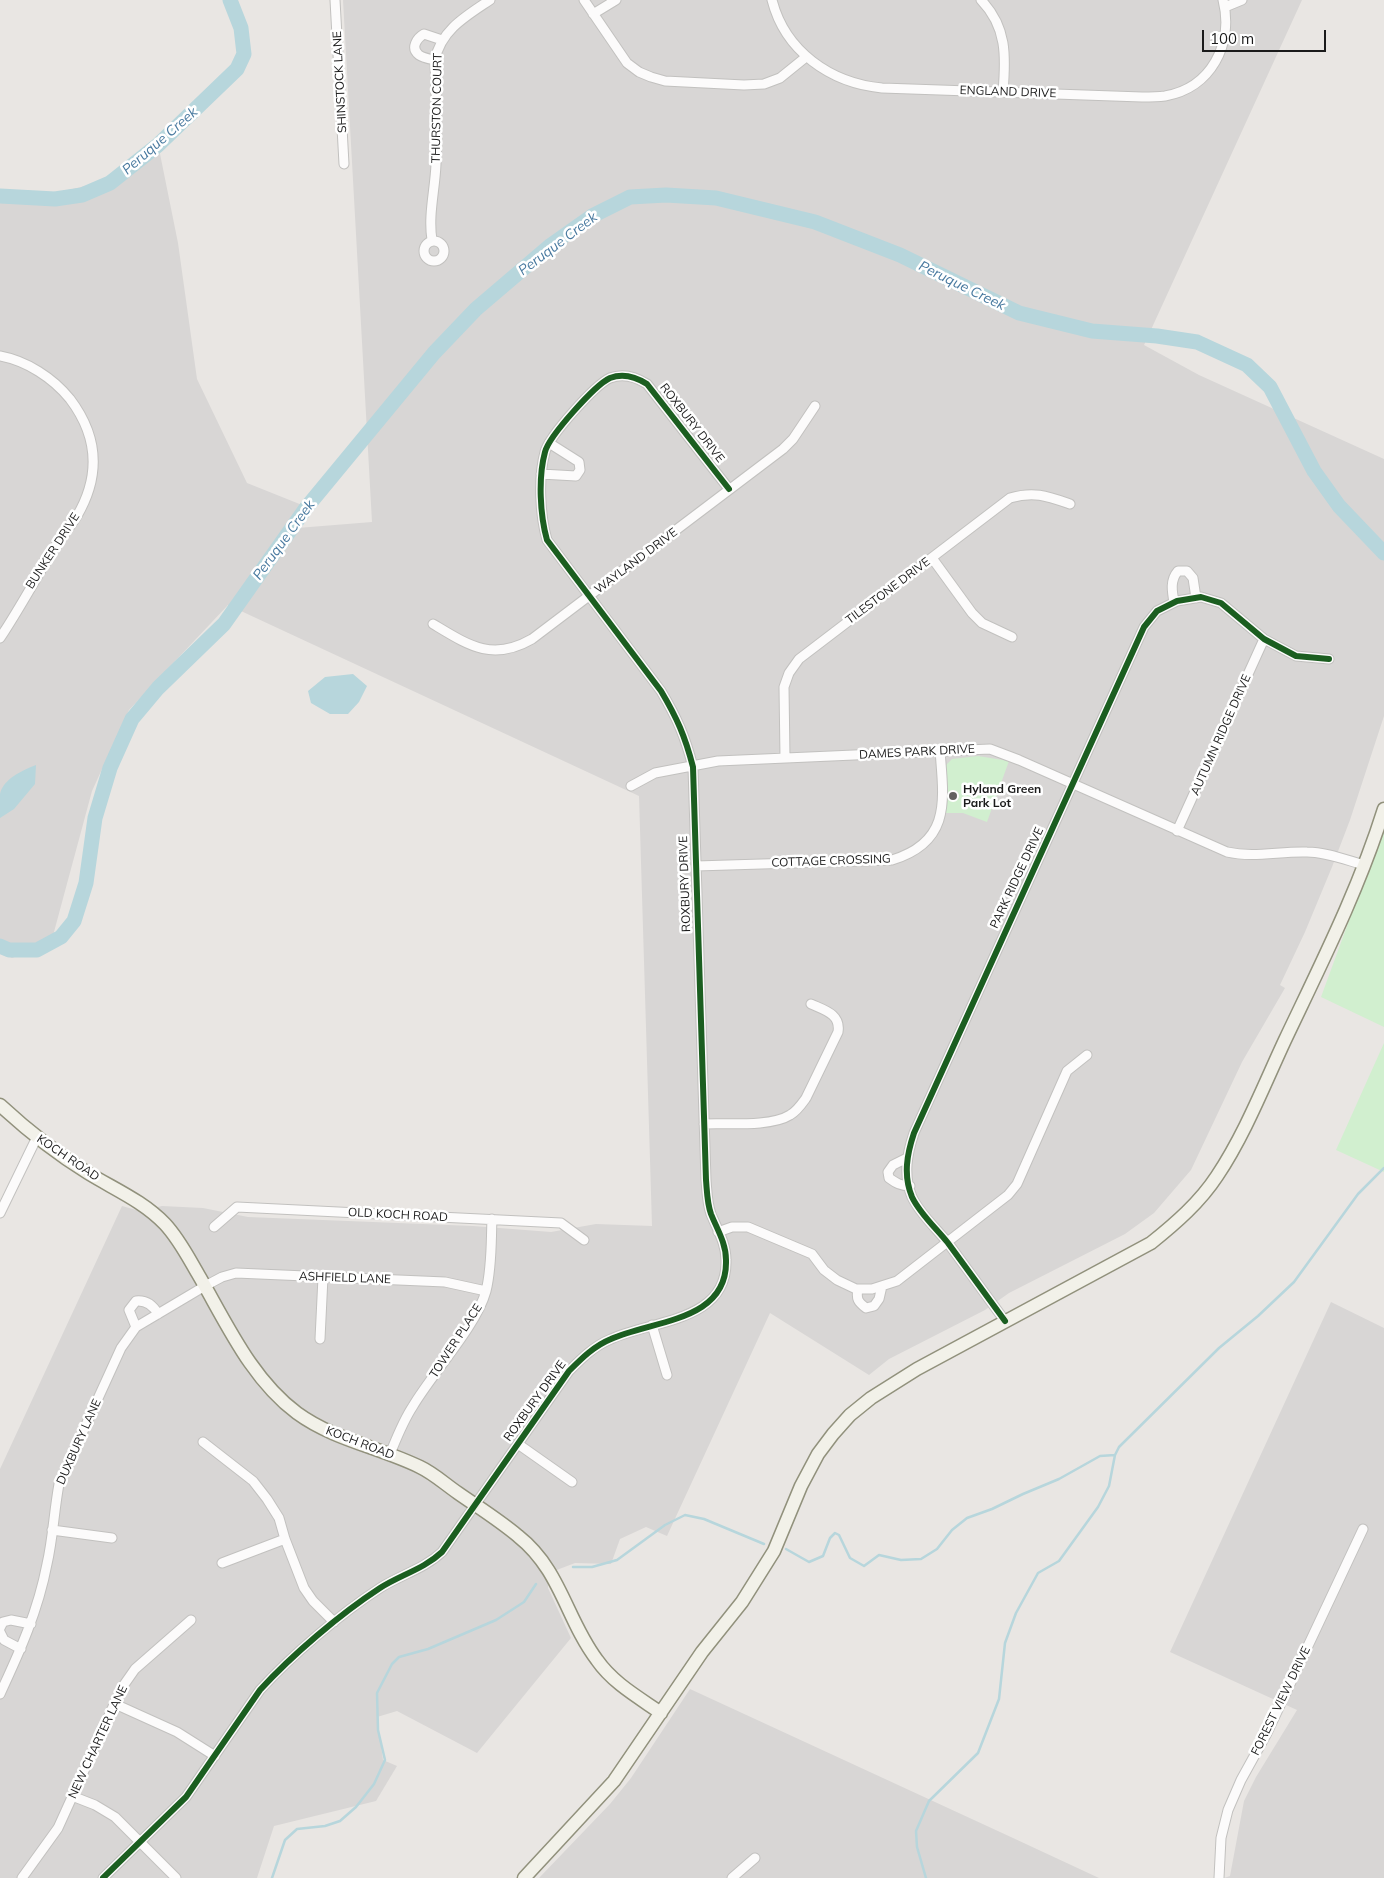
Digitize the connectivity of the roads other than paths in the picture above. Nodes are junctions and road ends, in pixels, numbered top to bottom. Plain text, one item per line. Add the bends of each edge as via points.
1 (335, 0) edge
2 (490, 0) edge
3 (584, 0) edge
4 (616, 0) edge
5 (772, 0) edge
6 (980, 0) edge
7 (1242, 0) edge
8 (1224, 3) edge
9 (593, 14) junction
10 (442, 40) junction
11 (806, 57) junction
12 (436, 60) junction
13 (1003, 92) junction
14 (344, 164) dead end
15 (432, 240) dead end
16 (0, 356) edge
17 (815, 406) dead end
18 (550, 443) junction
19 (542, 474) junction
20 (729, 489) junction
21 (1070, 504) dead end
22 (932, 558) junction
23 (589, 596) junction
24 (1196, 598) junction
25 (1174, 602) junction
26 (433, 624) dead end
27 (1012, 637) dead end
28 (0, 638) edge
29 (1264, 640) junction
30 (1329, 660) dead end
31 (940, 751) junction
32 (784, 758) junction
33 (693, 768) junction
34 (1073, 784) junction
35 (631, 786) dead end
36 (1384, 809) edge
37 (1177, 831) junction
38 (1364, 865) junction
39 (696, 866) junction
40 (811, 1004) dead end
41 (1088, 1055) dead end
42 (0, 1105) edge
43 (704, 1124) junction
44 (37, 1137) junction
45 (907, 1158) junction
46 (910, 1186) junction
47 (0, 1213) edge
48 (492, 1219) junction
49 (214, 1227) dead end
50 (718, 1232) junction
51 (584, 1240) dead end
52 (947, 1243) junction
53 (323, 1277) junction
54 (205, 1286) junction
55 (882, 1286) junction
56 (858, 1289) junction
57 (486, 1291) junction
58 (158, 1314) junction
59 (1005, 1321) junction
60 (652, 1325) junction
61 (136, 1327) junction
62 (320, 1339) dead end
63 (667, 1375) dead end
64 (203, 1442) dead end
65 (518, 1444) junction
66 (390, 1454) junction
67 (572, 1482) dead end
68 (475, 1505) junction
69 (1363, 1529) dead end
70 (52, 1530) junction
71 (112, 1538) dead end
72 (285, 1539) junction
73 (222, 1563) dead end
74 (191, 1620) dead end
75 (334, 1622) junction
76 (31, 1624) junction
77 (0, 1630) edge
78 (21, 1649) junction
79 (0, 1694) edge
80 (115, 1704) junction
81 (660, 1713) junction
82 (215, 1756) junction
83 (72, 1796) junction
84 (140, 1842) junction
85 (755, 1858) dead end
86 (22, 1878) edge
87 (103, 1878) edge
88 (176, 1878) edge
89 (524, 1878) edge
90 (732, 1878) edge
91 (1219, 1878) edge

1 - 14 street, SHINSTOCK LANE
2 - 10 street, THURSTON COURT via 455,24
3 - 9 street
4 - 9 street
5 - 11 street, ENGLAND DRIVE via 782,27
6 - 13 street via 995,17 1005,47
7 - 8 street, ENGLAND DRIVE
8 - 13 street, ENGLAND DRIVE via 1225,42 1219,56 1202,78 1180,92 1142,97
9 - 11 street via 627,63 639,72 665,81 764,84 780,78
10 - 12 street, THURSTON COURT
10 - 12 street via 424,34 415,44 420,56
11 - 13 street, ENGLAND DRIVE via 832,75 871,87
12 - 15 street, THURSTON COURT via 436,163 429,223
16 - 28 street, BUNKER DRIVE via 30,366 67,395 81,414 92,440 94,464 90,486 77,516
17 - 20 street, WAYLAND DRIVE via 783,449
18 - 19 street, ROXBURY DRIVE via 545,450
18 - 19 street via 579,462 580,470 576,476
18 - 20 street, ROXBURY DRIVE via 599,384 612,377 637,378 647,384
19 - 23 street, ROXBURY DRIVE via 543,524 547,540
20 - 23 street, WAYLAND DRIVE
21 - 22 street, TILESTONE DRIVE via 1043,494 1010,498
22 - 27 street via 982,623
22 - 32 street, TILESTONE DRIVE via 794,666 784,687
23 - 26 street, WAYLAND DRIVE via 532,639 512,649 494,651 477,648
23 - 33 street, ROXBURY DRIVE via 661,691 686,740
24 - 25 street, PARK RIDGE DRIVE
24 - 25 street via 1190,573 1183,570 1178,571 1173,579
24 - 29 street, PARK RIDGE DRIVE via 1221,603
25 - 34 street, PARK RIDGE DRIVE via 1157,611 1144,627
29 - 30 street, PARK RIDGE DRIVE via 1296,656
29 - 37 street, AUTUMN RIDGE DRIVE
31 - 32 street, DAMES PARK DRIVE
31 - 34 street, DAMES PARK DRIVE via 990,749
31 - 39 street, COTTAGE CROSSING via 944,798 941,817 929,838 914,852 892,860
32 - 33 street, DAMES PARK DRIVE via 718,762
33 - 35 street, DAMES PARK DRIVE via 655,774
33 - 39 street, ROXBURY DRIVE
34 - 37 street, DAMES PARK DRIVE
34 - 45 street, PARK RIDGE DRIVE via 914,1133
36 - 38 main road
37 - 38 street, DAMES PARK DRIVE via 1240,855 1309,852
38 - 59 main road via 1328,950 1245,1125 1217,1176 1198,1201 1151,1243
39 - 43 street, ROXBURY DRIVE
40 - 43 street via 833,1015 839,1026 799,1108 790,1116 774,1122
41 - 52 street via 1067,1071 1017,1184 1008,1195
42 - 44 main road, KOCH ROAD
43 - 50 street, ROXBURY DRIVE via 707,1193
44 - 47 street
44 - 54 main road, KOCH ROAD via 89,1174 128,1195 165,1224 183,1247
45 - 46 street, PARK RIDGE DRIVE
45 - 46 street via 893,1165 888,1172 895,1183
46 - 52 street, PARK RIDGE DRIVE via 912,1197 922,1213
48 - 49 street, OLD KOCH ROAD via 238,1208
48 - 51 street, OLD KOCH ROAD via 561,1223
48 - 57 street, TOWER PLACE
50 - 56 street via 732,1227 748,1227 812,1254 837,1280
50 - 60 street, ROXBURY DRIVE via 726,1261 717,1294 689,1315
52 - 55 street via 897,1281
52 - 59 street, PARK RIDGE DRIVE
53 - 54 street, ASHFIELD LANE via 236,1273
53 - 57 street, ASHFIELD LANE via 445,1282
53 - 62 street
54 - 58 street, DUXBURY LANE
54 - 66 main road, KOCH ROAD via 268,1388 297,1413 332,1434
55 - 56 street
55 - 56 street via 874,1306 866,1308 859,1303
57 - 66 street, TOWER PLACE via 471,1323 410,1411
58 - 61 street, DUXBURY LANE
58 - 61 street via 151,1305 142,1300 136,1301 129,1310
59 - 81 main road via 891,1384 850,1415 833,1434 818,1454 759,1578
60 - 63 street
60 - 65 street, ROXBURY DRIVE via 610,1339 588,1351 569,1371
61 - 70 street, DUXBURY LANE via 121,1348 59,1484
64 - 72 street via 253,1481 279,1518
65 - 67 street
65 - 68 street, ROXBURY DRIVE
66 - 68 main road, KOCH ROAD via 422,1468
68 - 75 street, ROXBURY DRIVE via 433,1560 390,1581
68 - 81 main road, KOCH ROAD via 519,1536 542,1560 558,1583 595,1658 616,1682
69 - 91 street, FOREST VIEW DRIVE via 1228,1810 1221,1838
70 - 71 street
70 - 76 street, DUXBURY LANE via 45,1576
72 - 73 street
72 - 75 street via 304,1588
74 - 80 street, NEW CHARTER LANE via 136,1669 121,1689
75 - 82 street, ROXBURY DRIVE via 260,1690
76 - 77 street via 11,1620 3,1622
76 - 78 street, DUXBURY LANE
77 - 78 street via 4,1640
78 - 79 street, DUXBURY LANE
80 - 82 street via 177,1732
80 - 83 street, NEW CHARTER LANE
81 - 89 main road via 614,1781
82 - 84 street, ROXBURY DRIVE via 186,1797
83 - 84 street via 115,1817
83 - 86 street, NEW CHARTER LANE via 58,1828
84 - 87 street, ROXBURY DRIVE
84 - 88 street
85 - 90 street

